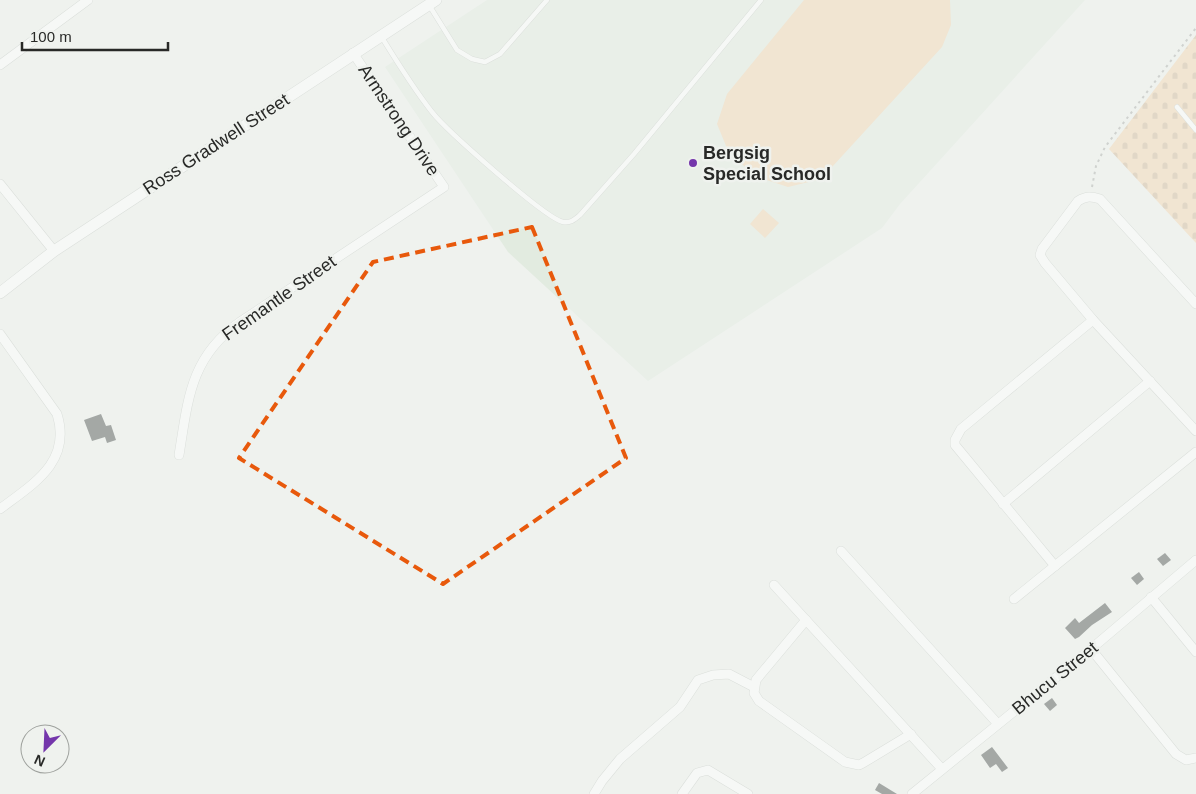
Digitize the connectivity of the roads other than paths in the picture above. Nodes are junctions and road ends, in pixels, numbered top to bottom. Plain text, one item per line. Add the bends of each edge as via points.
1 (547, 0) edge
2 (761, 0) edge
3 (82, 2) edge
4 (433, 3) edge
5 (380, 36) junction
6 (354, 53) junction
7 (0, 65) edge
8 (1177, 107) dead end
9 (1196, 130) edge
10 (0, 184) edge
11 (444, 187) joint
12 (54, 251) junction
13 (0, 293) edge
14 (1196, 304) edge
15 (1093, 320) junction
16 (0, 334) edge
17 (1150, 381) junction
18 (1196, 431) edge
19 (1196, 452) edge
20 (179, 455) dead end
21 (1003, 504) junction
22 (0, 509) edge
23 (841, 551) dead end
24 (1196, 560) edge
25 (1055, 566) junction
26 (774, 584) dead end
27 (1151, 597) junction
28 (1014, 599) dead end
29 (806, 620) junction
30 (1091, 649) junction
31 (1196, 652) edge
32 (754, 687) junction
33 (998, 724) junction
34 (911, 734) junction
35 (1196, 758) edge
36 (942, 769) junction
37 (594, 794) edge
38 (682, 794) edge
39 (748, 794) edge
40 (912, 794) edge

1 - 4 lane via 500,54 485,62 457,50
2 - 5 lane via 634,154 572,222 556,219 533,203 439,121
3 - 7 street
4 - 5 street, Ross Gradwell Street
5 - 6 street, Ross Gradwell Street
6 - 11 street, Armstrong Drive
6 - 12 street, Ross Gradwell Street
8 - 9 lane
10 - 12 street
11 - 20 street, Fremantle Street via 240,322 217,341 199,367 192,386
12 - 13 street, Ross Gradwell Street
14 - 15 street via 1100,199 1084,197 1045,242 1040,255
15 - 17 street
15 - 21 street via 961,429 957,436 955,445
16 - 22 street via 57,414 61,426 58,451 46,472
17 - 18 street
17 - 21 street
19 - 25 street
21 - 25 street
23 - 33 street
24 - 27 street, Bhucu Street
25 - 28 street
26 - 29 street
27 - 30 street, Bhucu Street
27 - 31 street
29 - 32 street via 756,680
29 - 34 street
30 - 33 street, Bhucu Street
30 - 35 street via 1176,754 1186,760
32 - 34 street via 759,701 769,709 852,764 864,763
32 - 37 street via 729,674 698,680 680,707 620,759
33 - 36 street, Bhucu Street
34 - 36 street
36 - 40 street, Bhucu Street
38 - 39 street via 697,773 708,770

